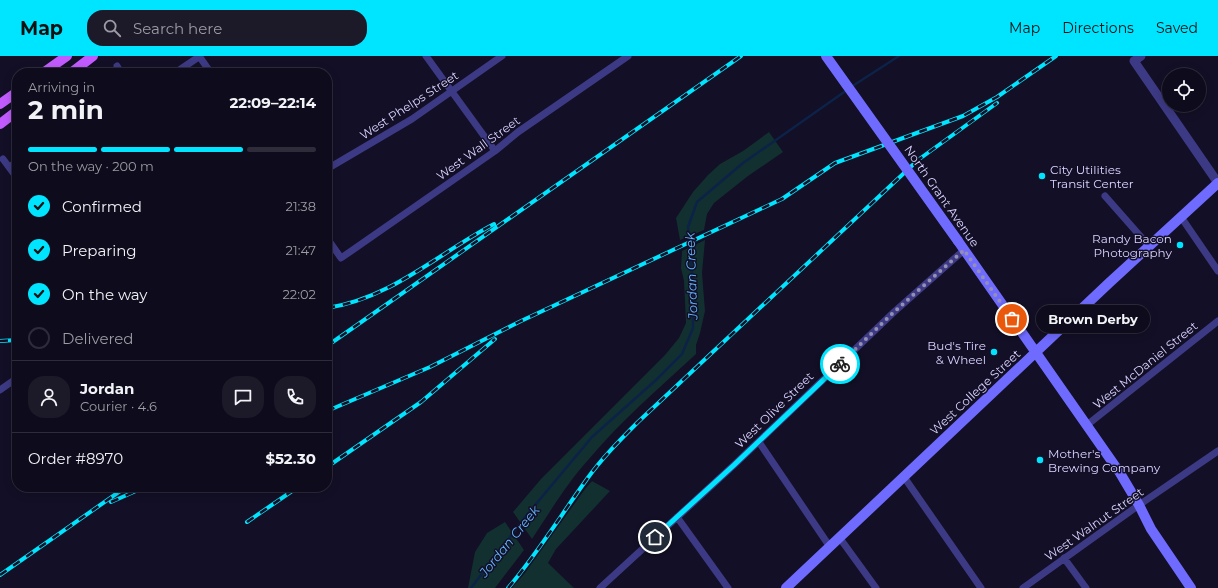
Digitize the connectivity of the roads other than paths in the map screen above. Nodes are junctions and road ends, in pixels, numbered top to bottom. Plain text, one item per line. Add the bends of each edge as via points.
1 (67, 56) edge
2 (93, 56) edge
3 (200, 56) edge
4 (426, 56) edge
5 (502, 56) edge
6 (628, 56) edge
7 (826, 56) edge
8 (1136, 58) edge
9 (50, 68) edge
10 (77, 68) edge
11 (182, 68) edge
12 (208, 68) edge
13 (452, 91) junction
14 (12, 96) edge
15 (0, 104) edge
16 (12, 116) edge
17 (0, 124) edge
18 (495, 151) junction
19 (3, 159) dead end
20 (12, 165) edge
21 (332, 166) edge
22 (9, 167) junction
23 (12, 171) edge
24 (1218, 183) edge
25 (1106, 196) dead end
26 (1181, 217) junction
27 (332, 245) edge
28 (961, 245) junction
29 (1149, 246) junction
30 (1218, 271) edge
31 (1218, 321) edge
32 (1036, 352) junction
33 (12, 382) edge
34 (0, 390) edge
35 (1087, 425) junction
36 (759, 442) junction
37 (1218, 451) edge
38 (904, 477) junction
39 (1139, 505) junction
40 (677, 517) junction
41 (839, 537) junction
42 (830, 547) junction
43 (1064, 558) junction
44 (600, 588) edge
45 (728, 588) edge
46 (786, 588) edge
47 (876, 588) edge
48 (981, 588) edge
49 (1023, 588) edge
50 (1086, 588) edge
51 (1191, 588) edge

1 - 9 main road
2 - 10 main road
3 - 11 street
3 - 12 street
4 - 13 street
5 - 13 street, West Phelps Street
6 - 18 street, West Wall Street via 518,132
7 - 28 main road, North Grant Avenue, bridge
8 - 24 street
13 - 18 street
13 - 21 street, West Phelps Street via 412,119
14 - 15 main road
16 - 17 main road
18 - 27 street, West Wall Street via 341,258
19 - 22 street
20 - 22 street
22 - 23 street
24 - 26 main road, West College Street
25 - 29 street
26 - 29 main road, West College Street
26 - 30 street
28 - 32 main road, North Grant Avenue
28 - 36 street, West Olive Street
29 - 32 main road, West College Street
31 - 35 street, West McDaniel Street
32 - 35 main road, North Grant Avenue
32 - 38 main road, West College Street
33 - 34 street
35 - 39 main road, North Grant Avenue via 1120,472
36 - 40 street, West Olive Street
36 - 42 street
37 - 39 street, West Walnut Street
38 - 41 main road, West College Street
38 - 48 street
39 - 43 street, West Walnut Street
39 - 51 main road, North Grant Avenue via 1151,529
40 - 44 street, West Olive Street
40 - 45 street
41 - 42 main road, West College Street
41 - 47 street
42 - 46 main road, West College Street
43 - 49 street, West Walnut Street
43 - 50 street

